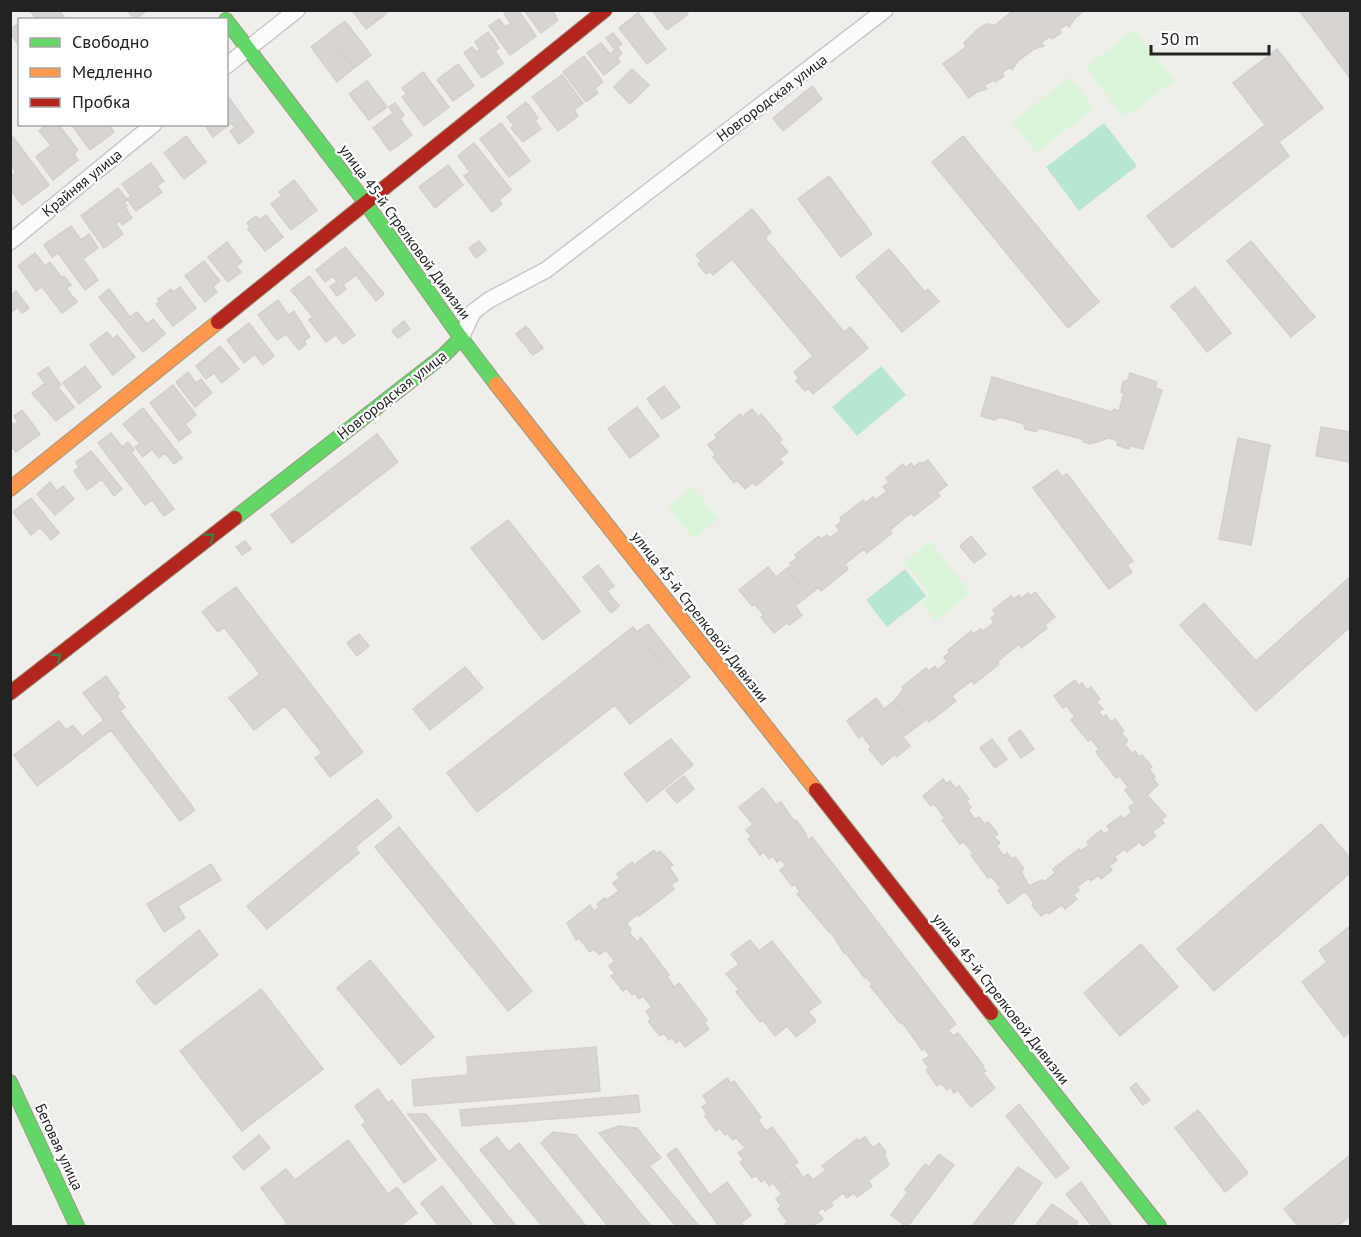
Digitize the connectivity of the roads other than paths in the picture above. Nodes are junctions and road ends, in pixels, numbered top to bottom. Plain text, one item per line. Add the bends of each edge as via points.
1 (297, 10) edge
2 (605, 10) edge
3 (885, 10) edge
4 (228, 22) edge
5 (249, 48) junction
6 (228, 64) edge
7 (152, 126) edge
8 (365, 202) junction
9 (10, 242) edge
10 (461, 338) junction
11 (10, 489) edge
12 (10, 693) edge
13 (10, 1082) edge
14 (77, 1227) edge
15 (1158, 1227) edge

1 - 5 street
2 - 8 main road
3 - 10 street, Новгородская улица via 546,270 473,312
4 - 5 main road, улица 45-й Стрелковой Дивизии
5 - 6 street
5 - 8 main road, улица 45-й Стрелковой Дивизии
7 - 9 street, Крайняя улица
8 - 10 main road, улица 45-й Стрелковой Дивизии
8 - 11 main road
12 -> 10 main road, Новгородская улица via 444,356
10 - 15 main road, улица 45-й Стрелковой Дивизии
13 - 14 main road, Беговая улица

